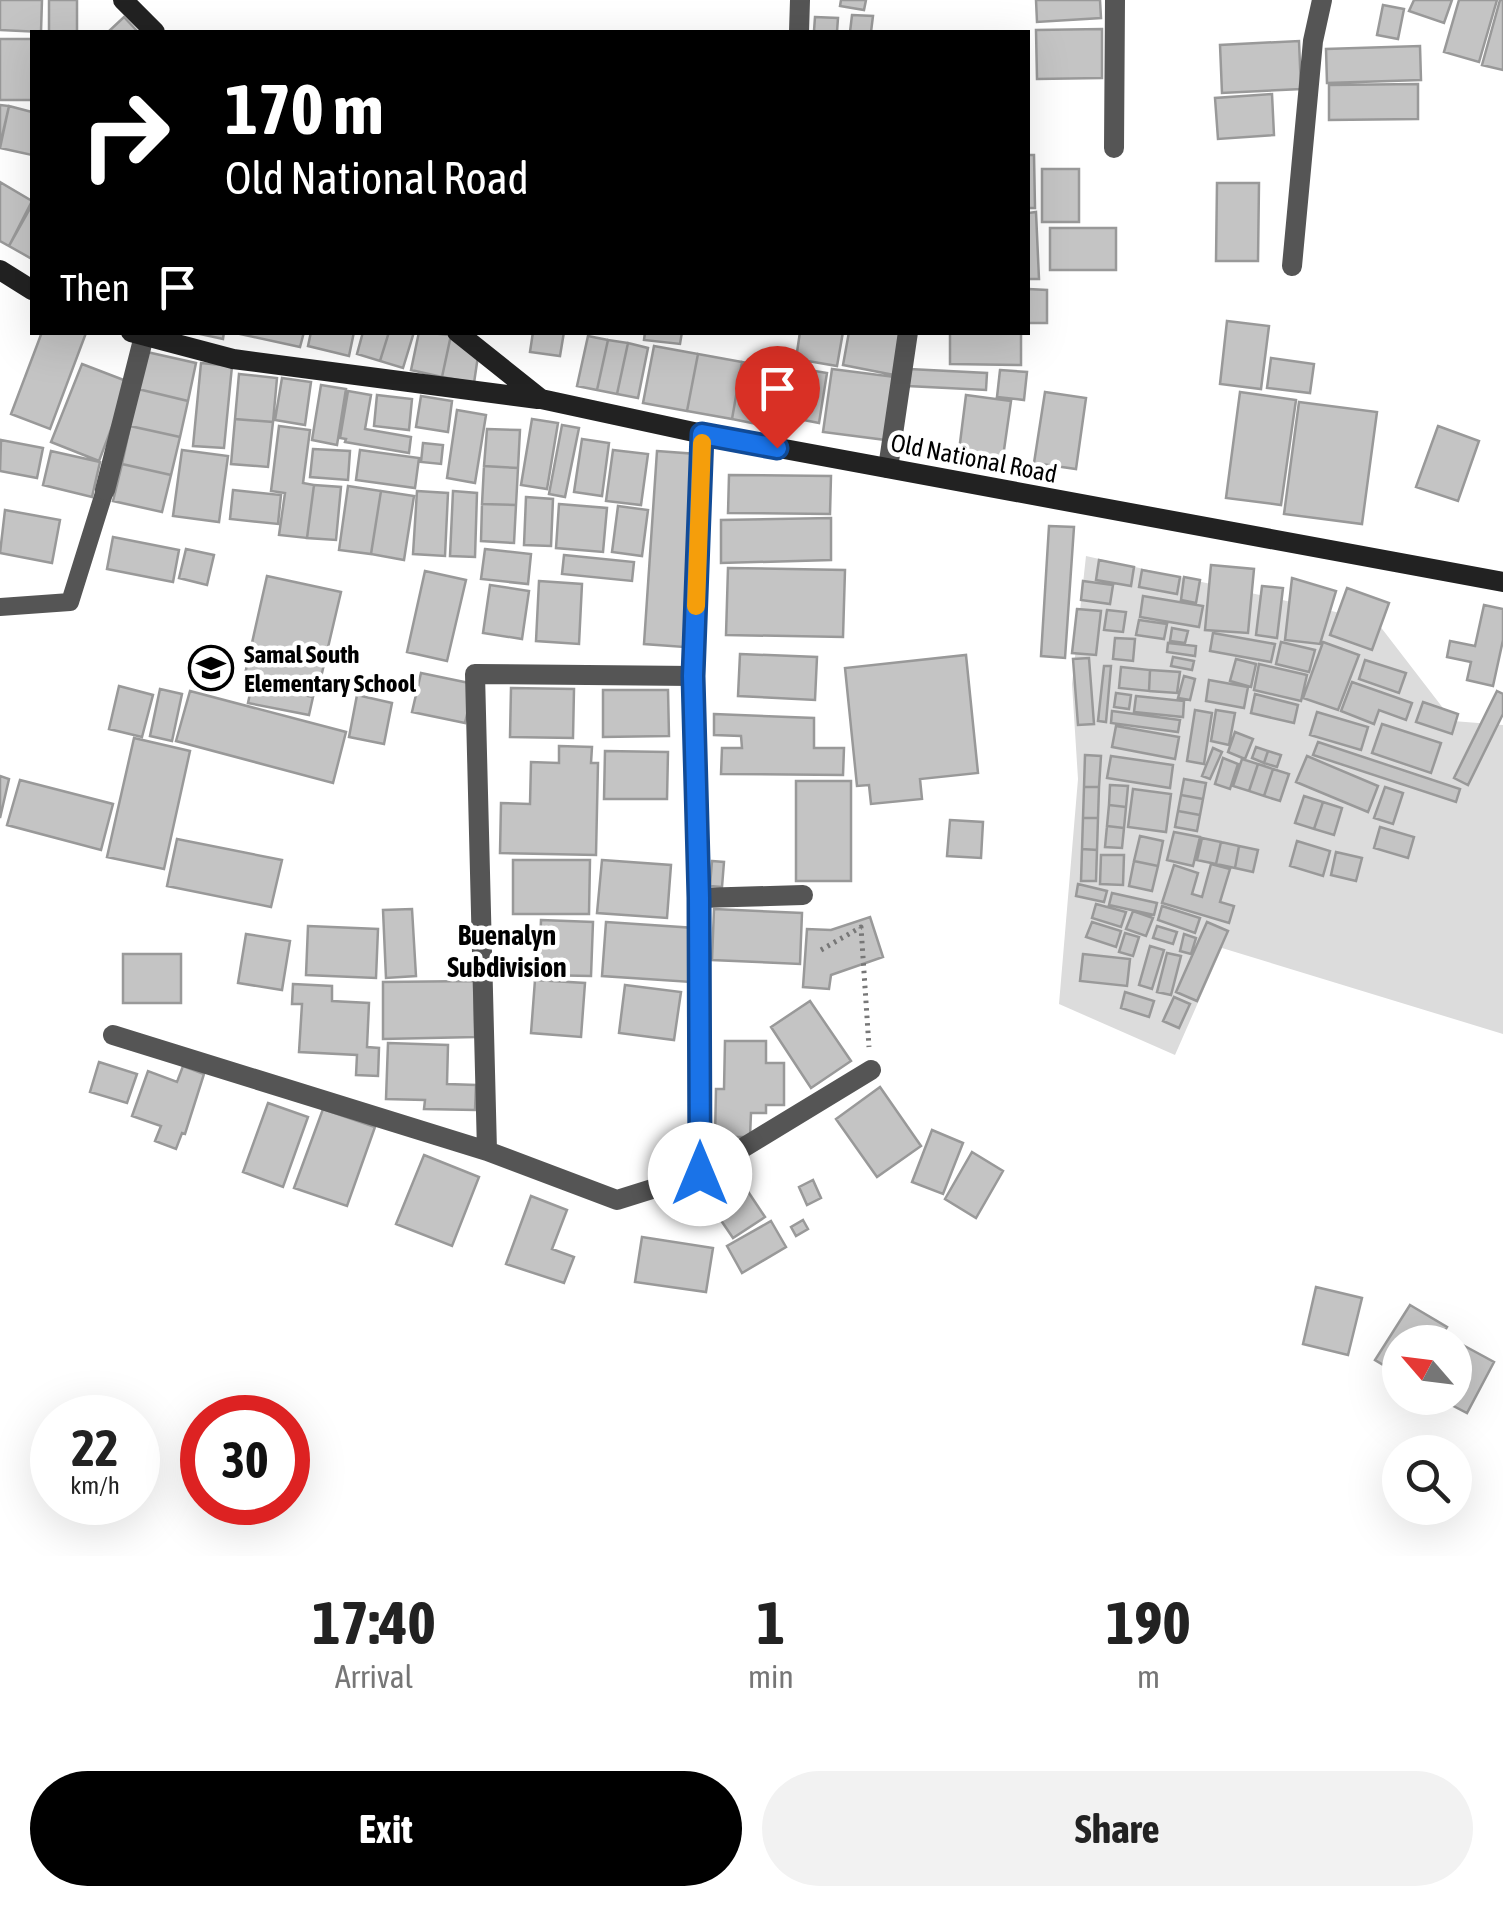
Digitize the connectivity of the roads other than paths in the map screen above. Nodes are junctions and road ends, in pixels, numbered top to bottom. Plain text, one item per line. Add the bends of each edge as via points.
1 (124, 0) edge
2 (800, 0) edge
3 (1115, 0) edge
4 (1322, 0) edge
5 (153, 30) edge
6 (799, 30) edge
7 (1114, 148) dead end
8 (1292, 266) dead end
9 (0, 270) edge
10 (30, 289) edge
11 (137, 335) edge
12 (141, 335) edge
13 (461, 335) edge
14 (908, 335) edge
15 (541, 400) junction
16 (702, 434) junction
17 (888, 468) junction
18 (105, 490) joint
19 (1503, 582) edge
20 (0, 607) edge
21 (693, 676) junction
22 (804, 895) dead end
23 (699, 898) junction
24 (113, 1034) dead end
25 (871, 1070) road end
26 (487, 1151) junction
27 (700, 1174) junction

1 - 5 main road
2 - 6 street
3 - 7 street
4 - 8 street
9 - 10 main road
11 - 18 street
12 - 15 main road via 233,359
13 - 15 main road, Old National Road
14 - 17 street
15 - 16 main road, Old National Road
16 - 17 main road, Old National Road
16 - 21 street
17 - 19 main road, Old National Road
18 - 20 lane via 70,602
21 - 23 street
21 - 26 street via 475,674
22 - 23 street
23 - 27 street
24 - 26 street
25 - 27 street
26 - 27 street via 616,1200

